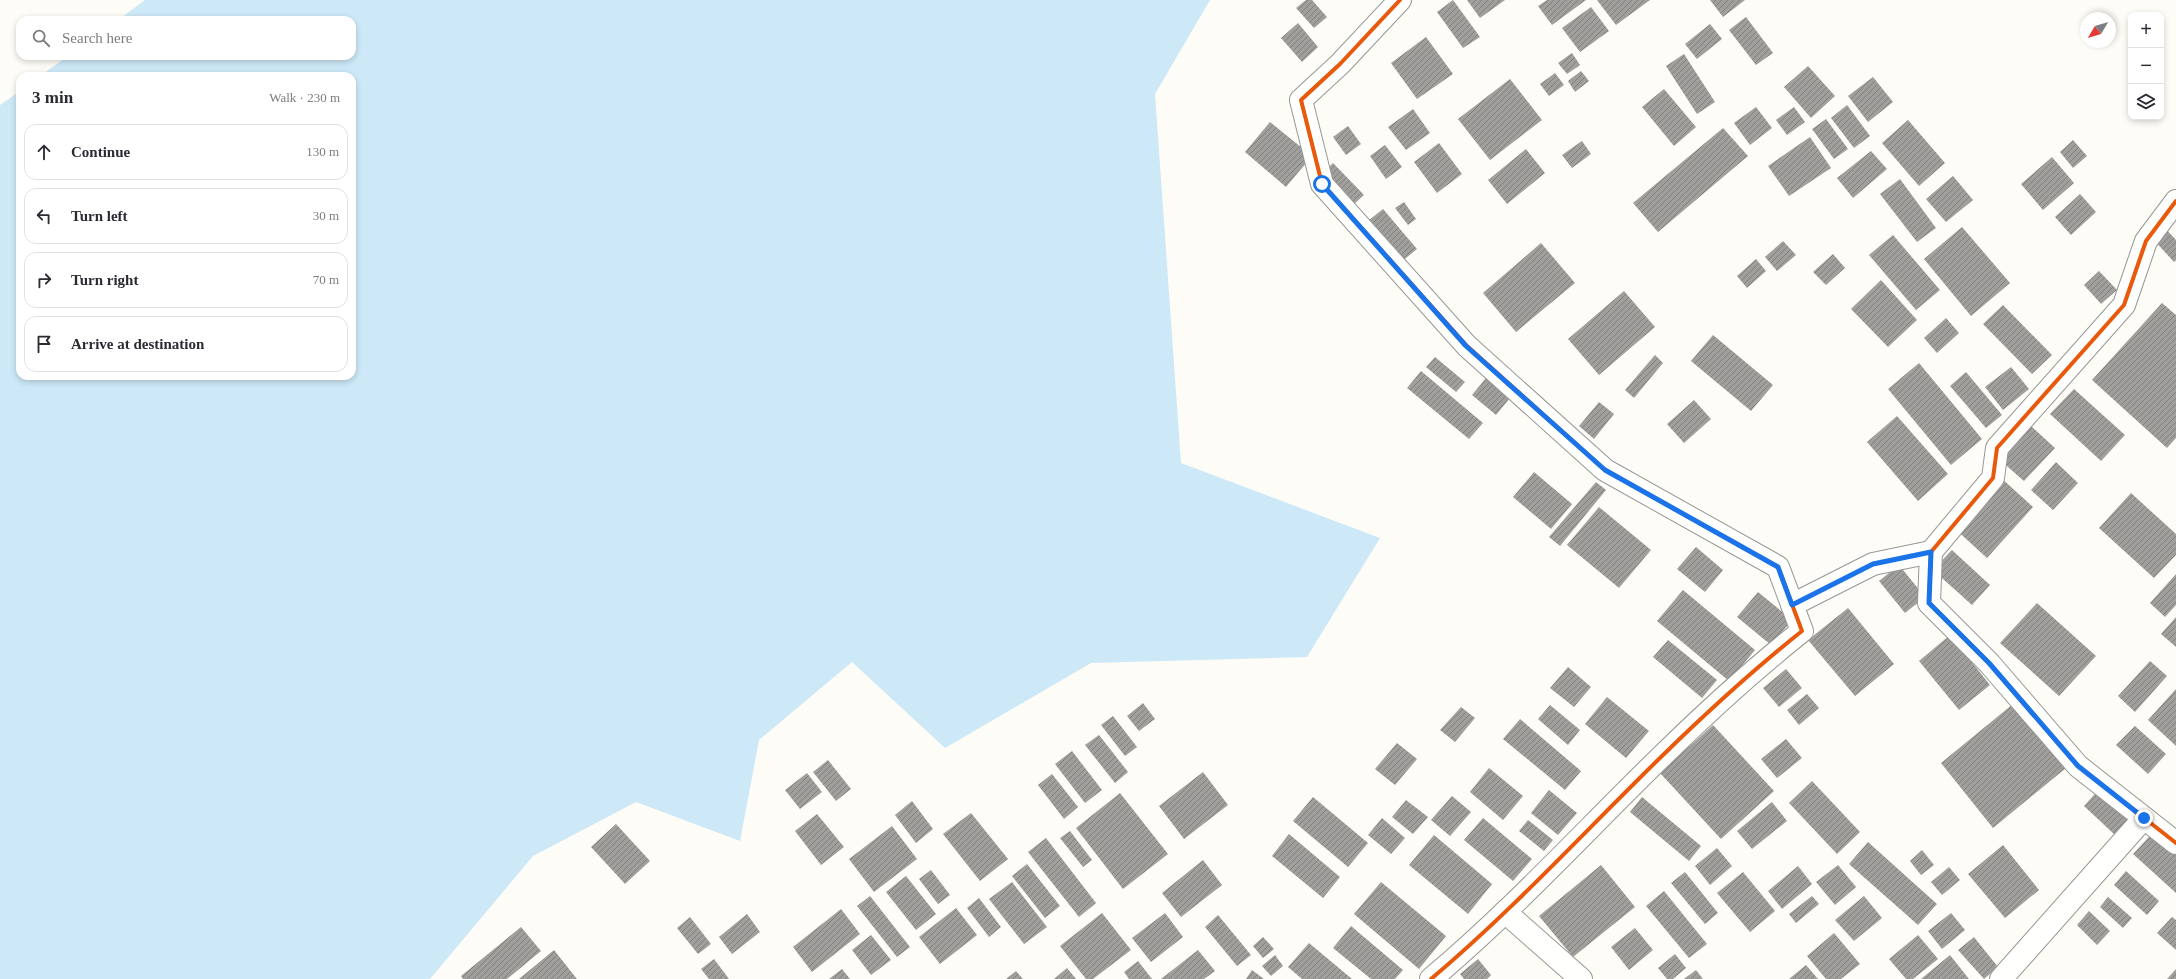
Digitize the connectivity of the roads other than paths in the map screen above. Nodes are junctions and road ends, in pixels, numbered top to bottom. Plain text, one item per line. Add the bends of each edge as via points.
1 (1400, 0) edge
2 (2176, 201) edge
3 (1931, 552) junction
4 (1792, 605) junction
5 (2144, 818) junction
6 (2176, 843) edge
7 (1505, 912) junction
8 (1431, 979) edge
9 (1581, 979) edge
10 (2001, 979) edge

1 - 4 street via 1340,64 1301,100 1322,184 1466,346 1605,470 1778,567
2 - 3 street via 2146,241 2124,305 1997,448 1993,478
3 - 4 street via 1873,564
3 - 5 street via 1929,603 1989,663 2078,766
4 - 7 street via 1802,631 1662,756
5 - 6 street
5 - 10 street
7 - 8 street
7 - 9 street

